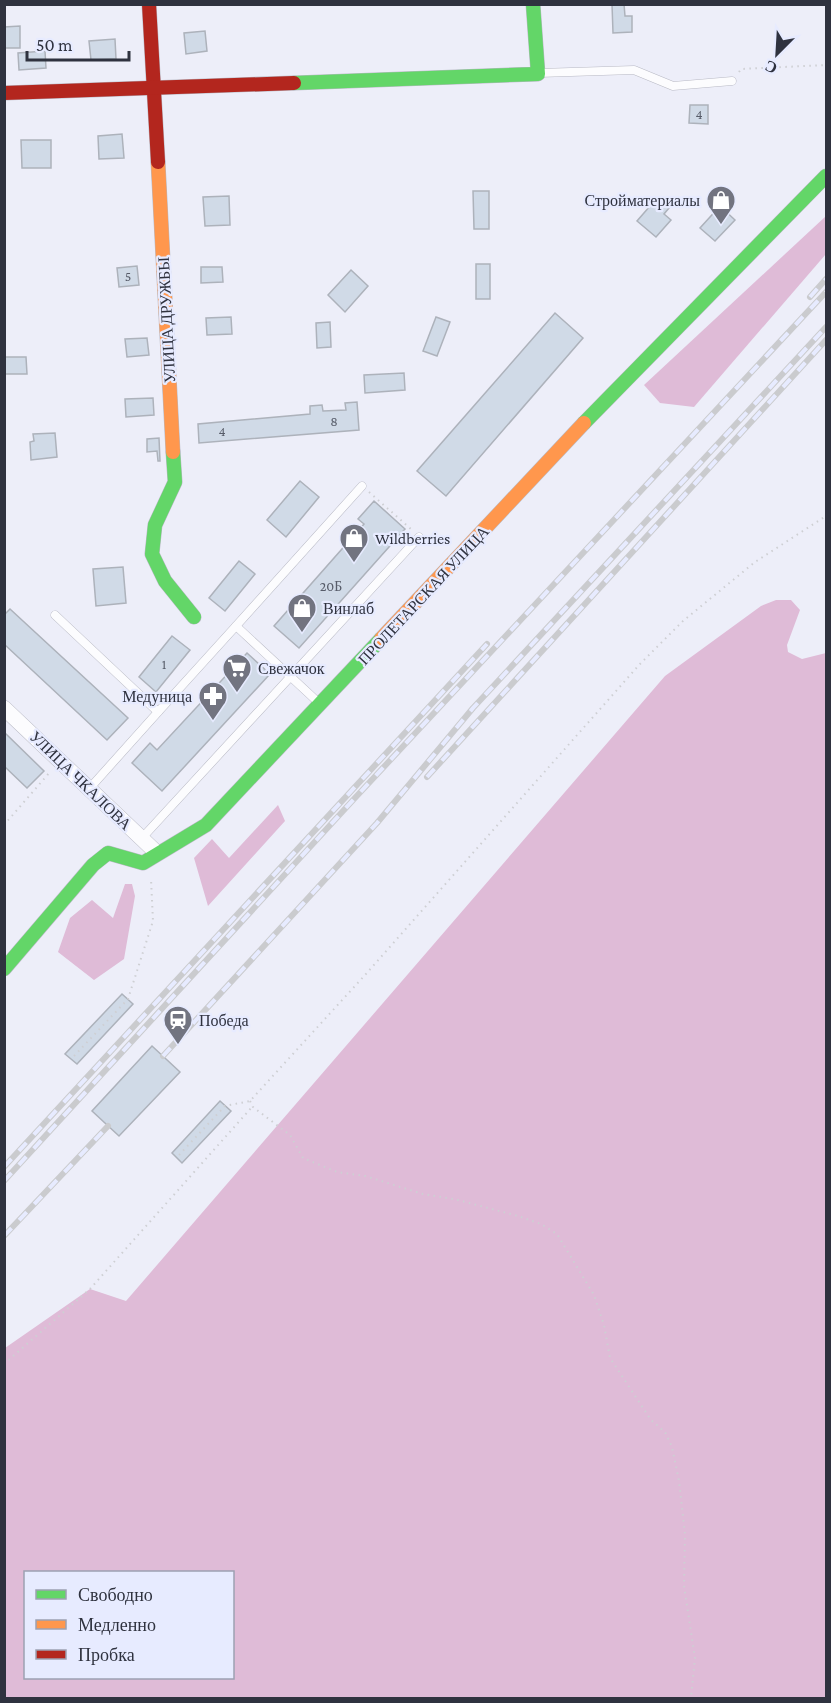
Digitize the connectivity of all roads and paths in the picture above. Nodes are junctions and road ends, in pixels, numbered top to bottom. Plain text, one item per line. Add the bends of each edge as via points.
1 (148, 4) edge
2 (533, 4) edge
3 (826, 65) edge
4 (538, 74) junction
5 (732, 81) joint
6 (154, 88) junction
7 (4, 93) edge
8 (826, 176) edge
9 (362, 486) joint
10 (826, 516) edge
11 (419, 537) joint
12 (55, 615) dead end
13 (194, 617) dead end
14 (236, 626) junction
15 (291, 676) junction
16 (320, 704) junction
17 (4, 708) edge
18 (158, 712) junction
19 (60, 761) junction
20 (89, 789) junction
21 (4, 825) edge
22 (142, 838) junction
23 (157, 853) junction
24 (151, 879) dead end
25 (4, 969) edge
26 (74, 1056) dead end
27 (250, 1101) junction
28 (253, 1107) junction
29 (179, 1155) dead end
30 (4, 1364) edge
31 (691, 1698) edge

1 - 6 street, УЛИЦА ДРУЖБЫ
2 - 4 street
3 - 5 path via 741,69
4 - 5 lane via 634,70 673,86
4 - 6 street
6 - 7 street
6 - 13 street, УЛИЦА ДРУЖБЫ via 175,482 150,539 158,571
8 - 16 street, ПРОЛЕТАРСКАЯ УЛИЦА via 642,361
9 - 11 path
9 - 14 lane
10 - 27 path via 755,562 683,621 646,658
11 - 15 lane
12 - 18 lane
14 - 15 lane
14 - 18 lane
15 - 16 lane
15 - 22 lane
16 - 23 street, ПРОЛЕТАРСКАЯ УЛИЦА via 207,825
17 - 19 street, УЛИЦА ЧКАЛОВА
18 - 20 lane
19 - 20 street, УЛИЦА ЧКАЛОВА
19 - 21 path
20 - 22 street, УЛИЦА ЧКАЛОВА
22 - 23 street, УЛИЦА ЧКАЛОВА
23 - 25 street, ПРОЛЕТАРСКАЯ УЛИЦА via 143,863 108,853 93,865
24 - 26 path via 153,921 128,999
27 - 28 path
27 - 29 path via 225,1106
28 - 30 path via 90,1289
28 - 31 path via 290,1135 303,1158 337,1172 518,1216 557,1234 594,1295 610,1358 672,1447 685,1534 684,1586 695,1658

